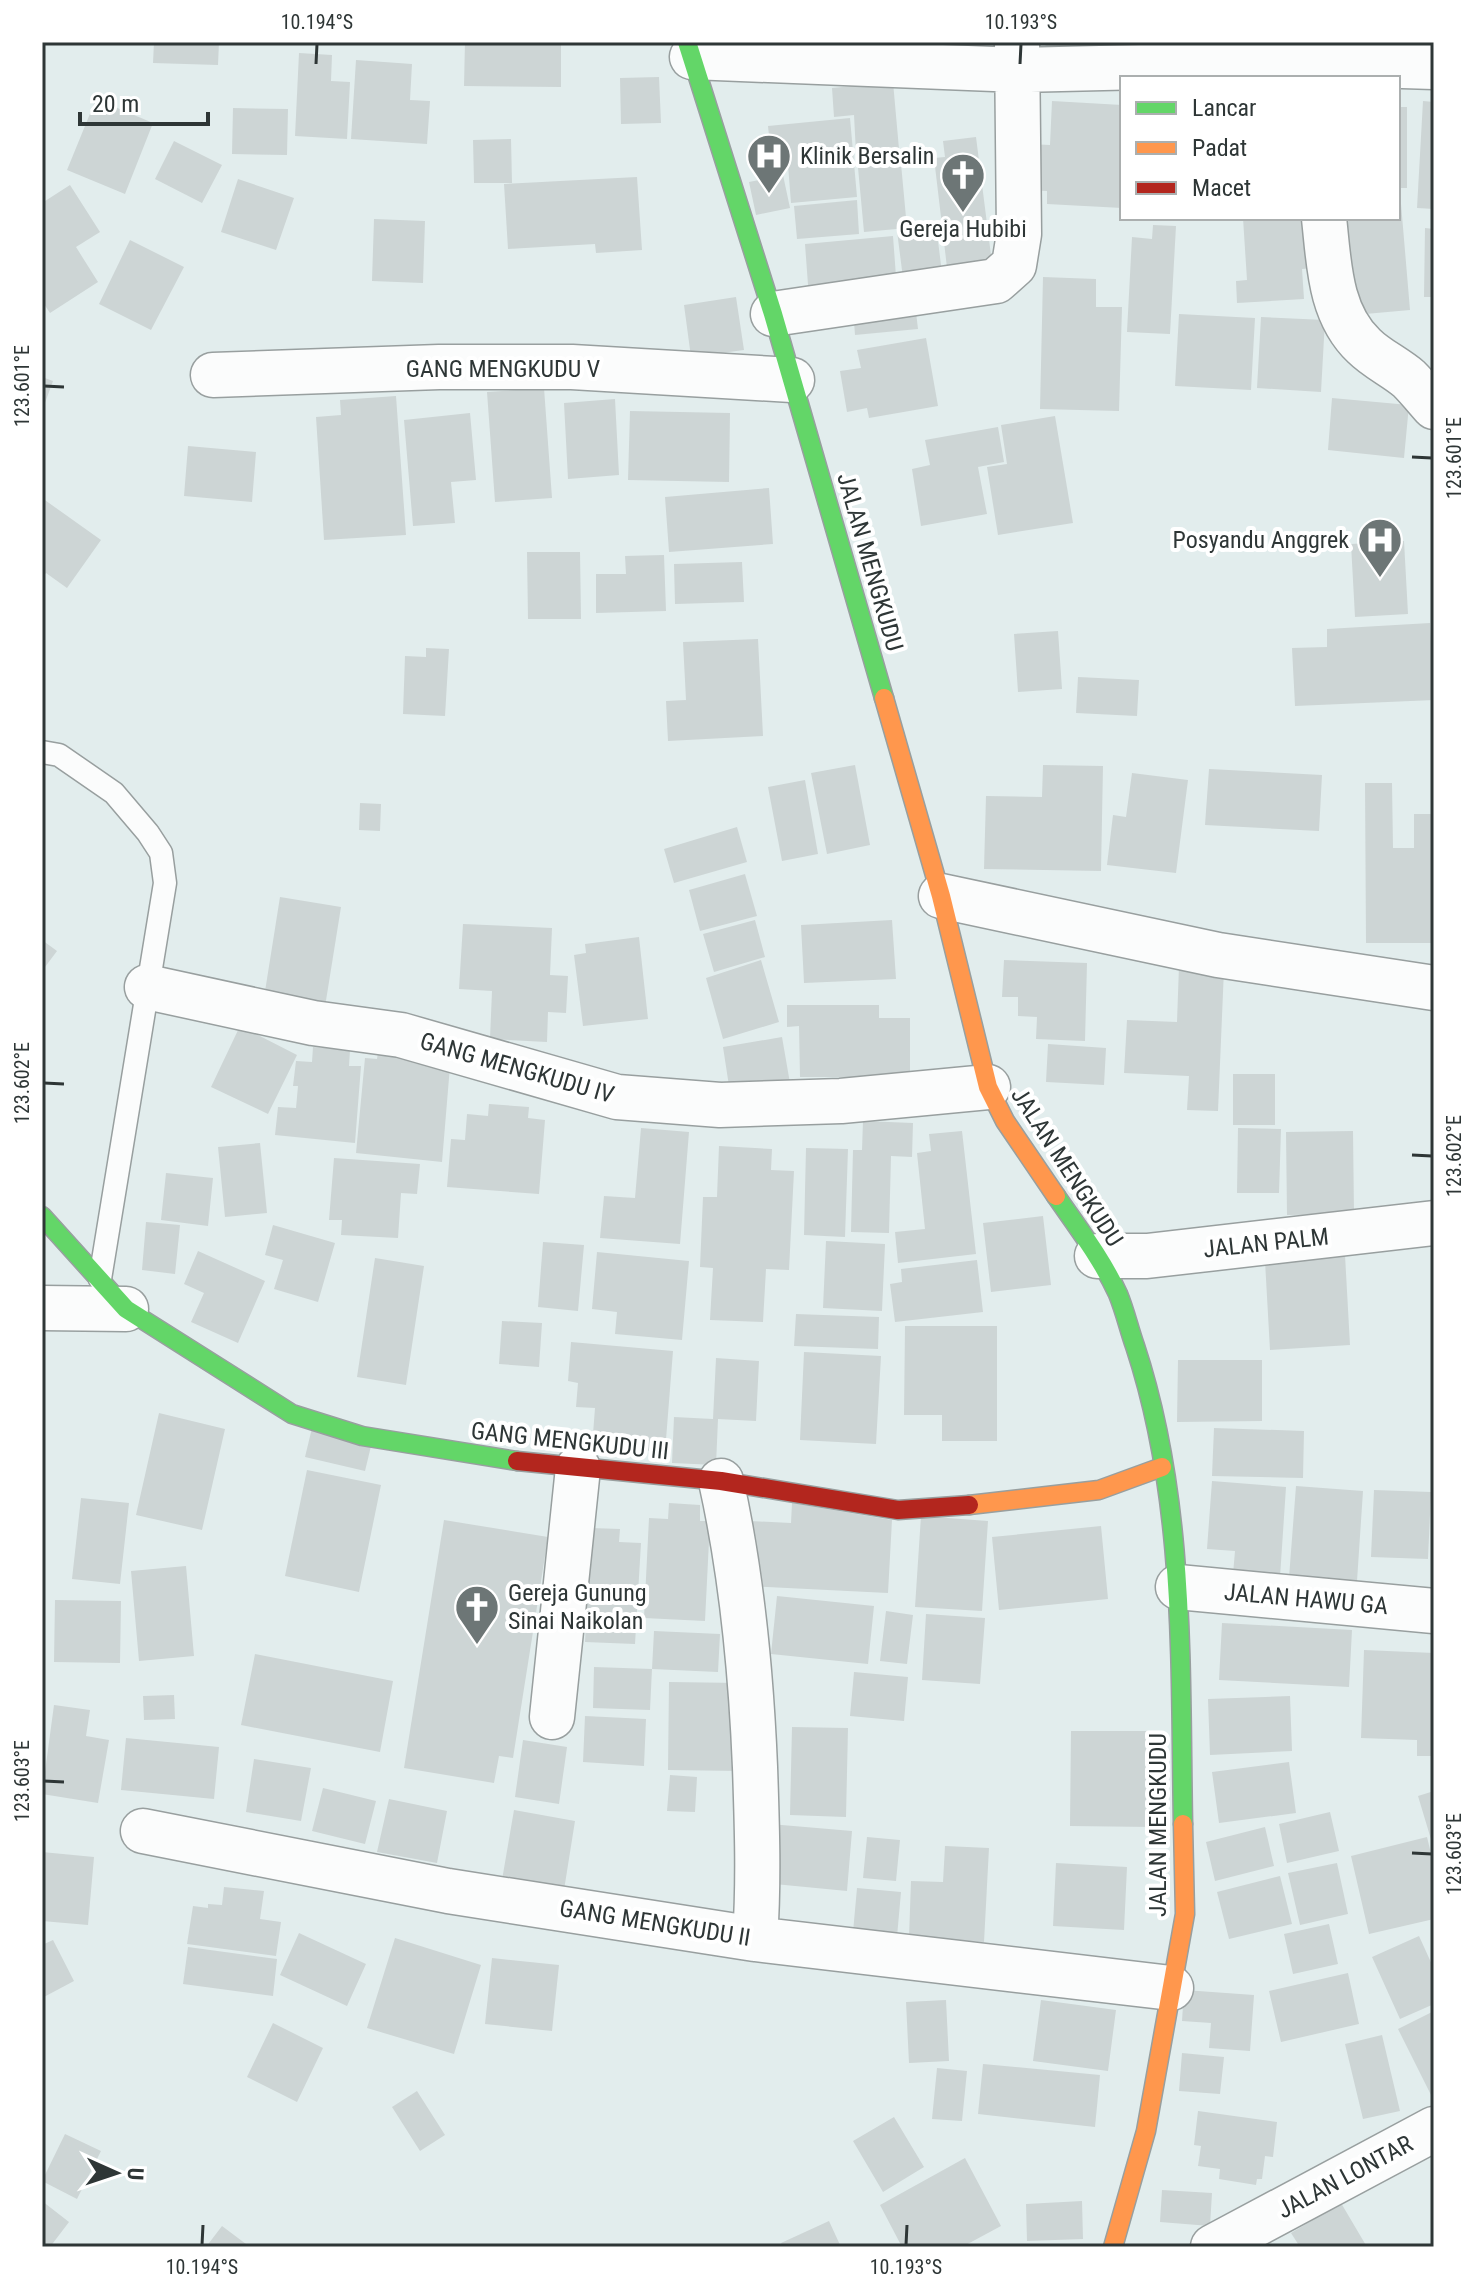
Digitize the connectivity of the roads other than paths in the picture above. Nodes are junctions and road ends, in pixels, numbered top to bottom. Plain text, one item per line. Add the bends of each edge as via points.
1 (690, 50) edge
2 (1369, 53) edge
3 (1018, 56) edge
4 (1434, 67) edge
5 (1308, 71) edge
6 (1324, 220) edge
7 (773, 314) junction
8 (213, 375) dead end
9 (792, 380) junction
10 (1434, 407) edge
11 (42, 752) edge
12 (941, 896) junction
13 (147, 987) junction
14 (1434, 988) edge
15 (988, 1087) junction
16 (42, 1216) edge
17 (1434, 1223) edge
18 (1097, 1256) junction
19 (113, 1295) junction
20 (42, 1308) edge
21 (1162, 1467) junction
22 (578, 1468) junction
23 (721, 1481) junction
24 (1178, 1587) junction
25 (1434, 1611) edge
26 (552, 1717) dead end
27 (143, 1831) dead end
28 (755, 1939) junction
29 (1171, 1988) junction
30 (1434, 2129) edge
31 (1113, 2247) edge
32 (1213, 2247) edge

1 - 3 street
1 - 7 street, JALAN MENGKUDU
2 - 4 street
2 - 5 street
3 - 5 street
3 - 7 street via 1019,234 1014,265 996,281
6 - 10 street via 1330,276 1350,331
7 - 9 street, JALAN MENGKUDU
8 - 9 street, GANG MENGKUDU V via 572,367
9 - 12 street, JALAN MENGKUDU
11 - 13 lane via 59,755 114,793 161,853 165,883
12 - 14 street via 1218,955
12 - 15 street, JALAN MENGKUDU
13 - 15 street, GANG MENGKUDU IV via 313,1023 401,1035 617,1097 720,1105 841,1101
13 - 19 lane
15 - 18 street, JALAN MENGKUDU via 1005,1121
16 - 19 street, GANG MENGKUDU III
17 - 18 street, JALAN PALM via 1147,1256
18 - 21 street, JALAN MENGKUDU via 1118,1295 1149,1389
19 - 20 street
19 - 22 street, GANG MENGKUDU III via 292,1414 408,1445
21 - 23 street, GANG MENGKUDU III via 1099,1490 898,1510
21 - 24 street, JALAN MENGKUDU
22 - 23 street, GANG MENGKUDU III
22 - 26 street
23 - 28 street via 734,1539 752,1697 759,1875
24 - 25 street, JALAN HAWU GA
24 - 29 street, JALAN MENGKUDU via 1185,1914
27 - 28 street, GANG MENGKUDU II via 448,1891
28 - 29 street, GANG MENGKUDU II
29 - 31 street, JALAN MENGKUDU via 1146,2131
30 - 32 street, JALAN LONTAR

